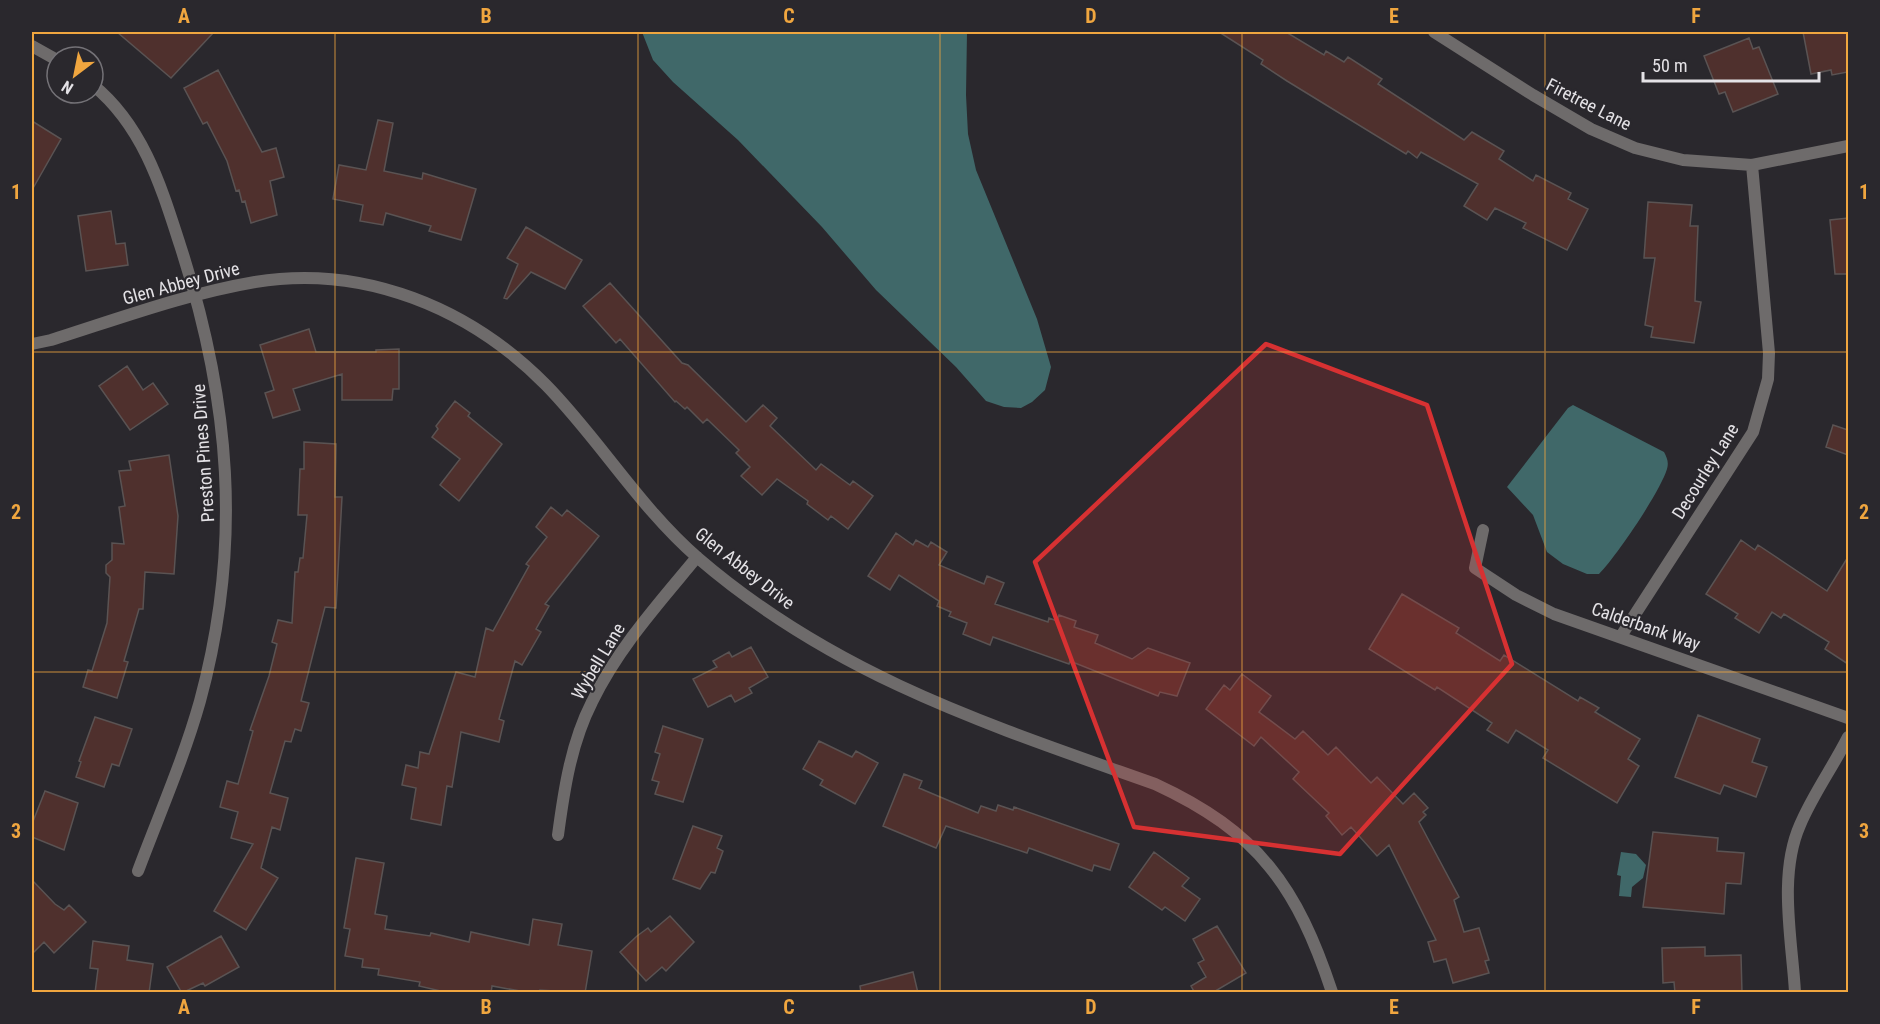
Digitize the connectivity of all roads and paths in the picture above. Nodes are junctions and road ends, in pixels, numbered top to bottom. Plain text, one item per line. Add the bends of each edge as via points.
1 (1434, 32) edge
2 (105, 96) edge
3 (1848, 146) edge
4 (1752, 165) junction
5 (196, 294) junction
6 (32, 344) edge
7 (1483, 530) dead end
8 (697, 557) junction
9 (1621, 636) junction
10 (1848, 718) edge
11 (1848, 737) edge
12 (558, 835) dead end
13 (138, 871) dead end
14 (1332, 993) edge
15 (1795, 993) edge

1 - 4 street, Firetree Lane via 1533,96 1635,148 1683,160
2 - 5 street, Preston Pines Drive via 148,152
3 - 4 street, Firetree Lane
4 - 9 street, Decourley Lane via 1768,344 1768,379 1762,406 1745,446
5 - 6 street, Glen Abbey Drive
5 - 8 street, Glen Abbey Drive via 258,282 327,280 373,286 421,299 462,319 501,343 548,387
5 - 13 street, Preston Pines Drive via 215,373 222,425 226,542 221,602 199,703
7 - 9 street, Calderbank Way via 1475,568 1554,614
8 - 12 street, Wybell Lane via 634,633 591,704 566,777
8 - 14 street, Glen Abbey Drive via 775,616 850,663 960,714 1155,784 1222,822 1251,845 1297,905
9 - 10 street, Calderbank Way
11 - 15 street via 1798,827 1792,853 1788,882

